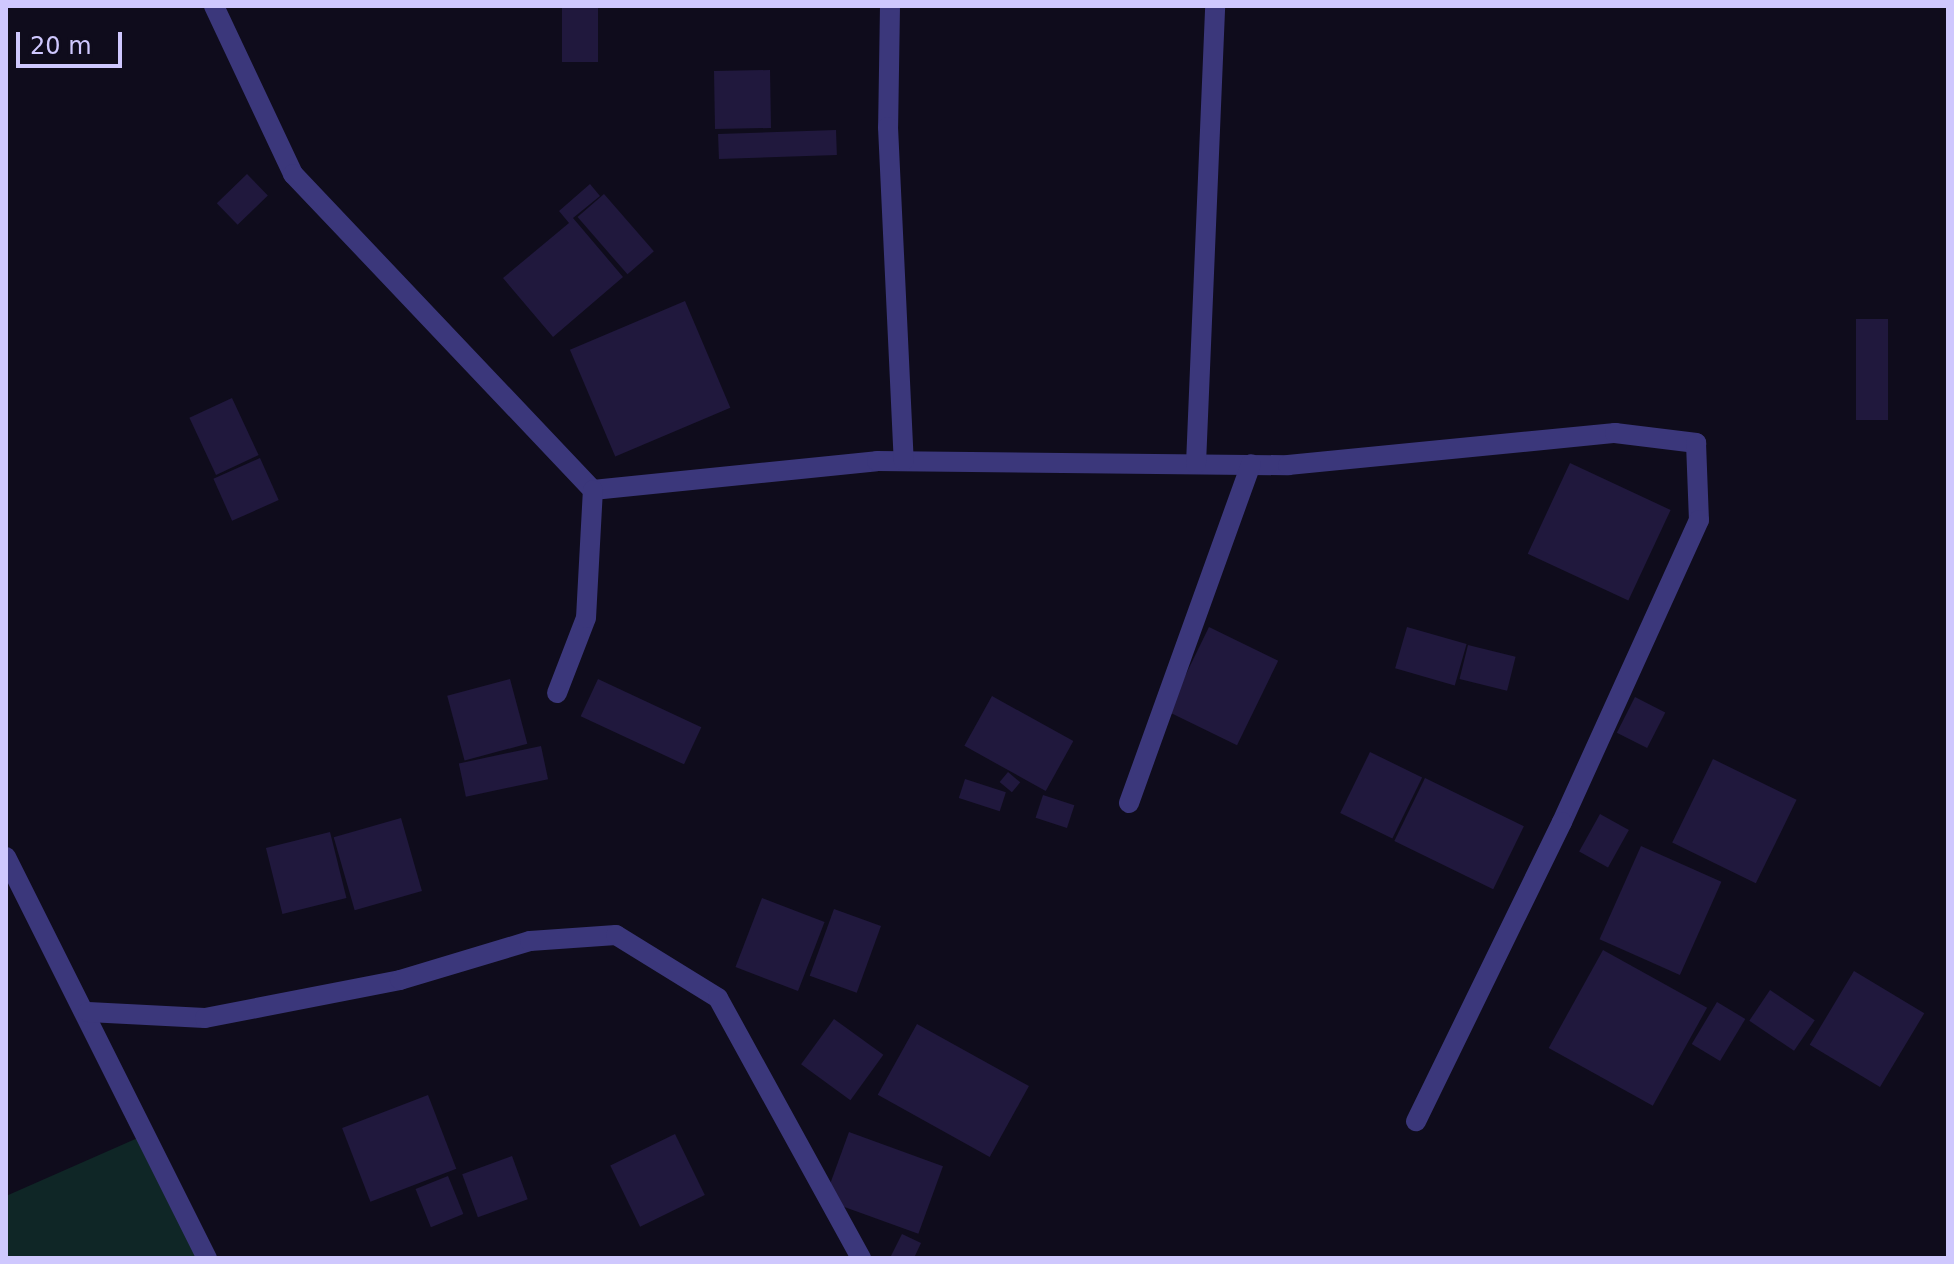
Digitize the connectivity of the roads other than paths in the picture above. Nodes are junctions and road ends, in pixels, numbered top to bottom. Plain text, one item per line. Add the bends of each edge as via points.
1 (214, 6) edge
2 (890, 6) edge
3 (1215, 6) edge
4 (904, 461) junction
5 (1196, 464) junction
6 (1251, 464) junction
7 (593, 490) junction
8 (557, 693) dead end
9 (1129, 803) dead end
10 (6, 857) edge
11 (88, 1012) junction
12 (1416, 1121) dead end
13 (207, 1258) edge
14 (861, 1258) edge

1 - 7 street via 293,174
2 - 4 street via 888,127
3 - 5 street
4 - 5 street
4 - 7 street
5 - 6 street
6 - 9 street
6 - 12 street via 1615,433 1696,443 1699,520 1562,822
7 - 8 street via 586,618
10 - 11 street
11 - 13 street
11 - 14 street via 205,1018 400,980 530,941 616,935 718,998

